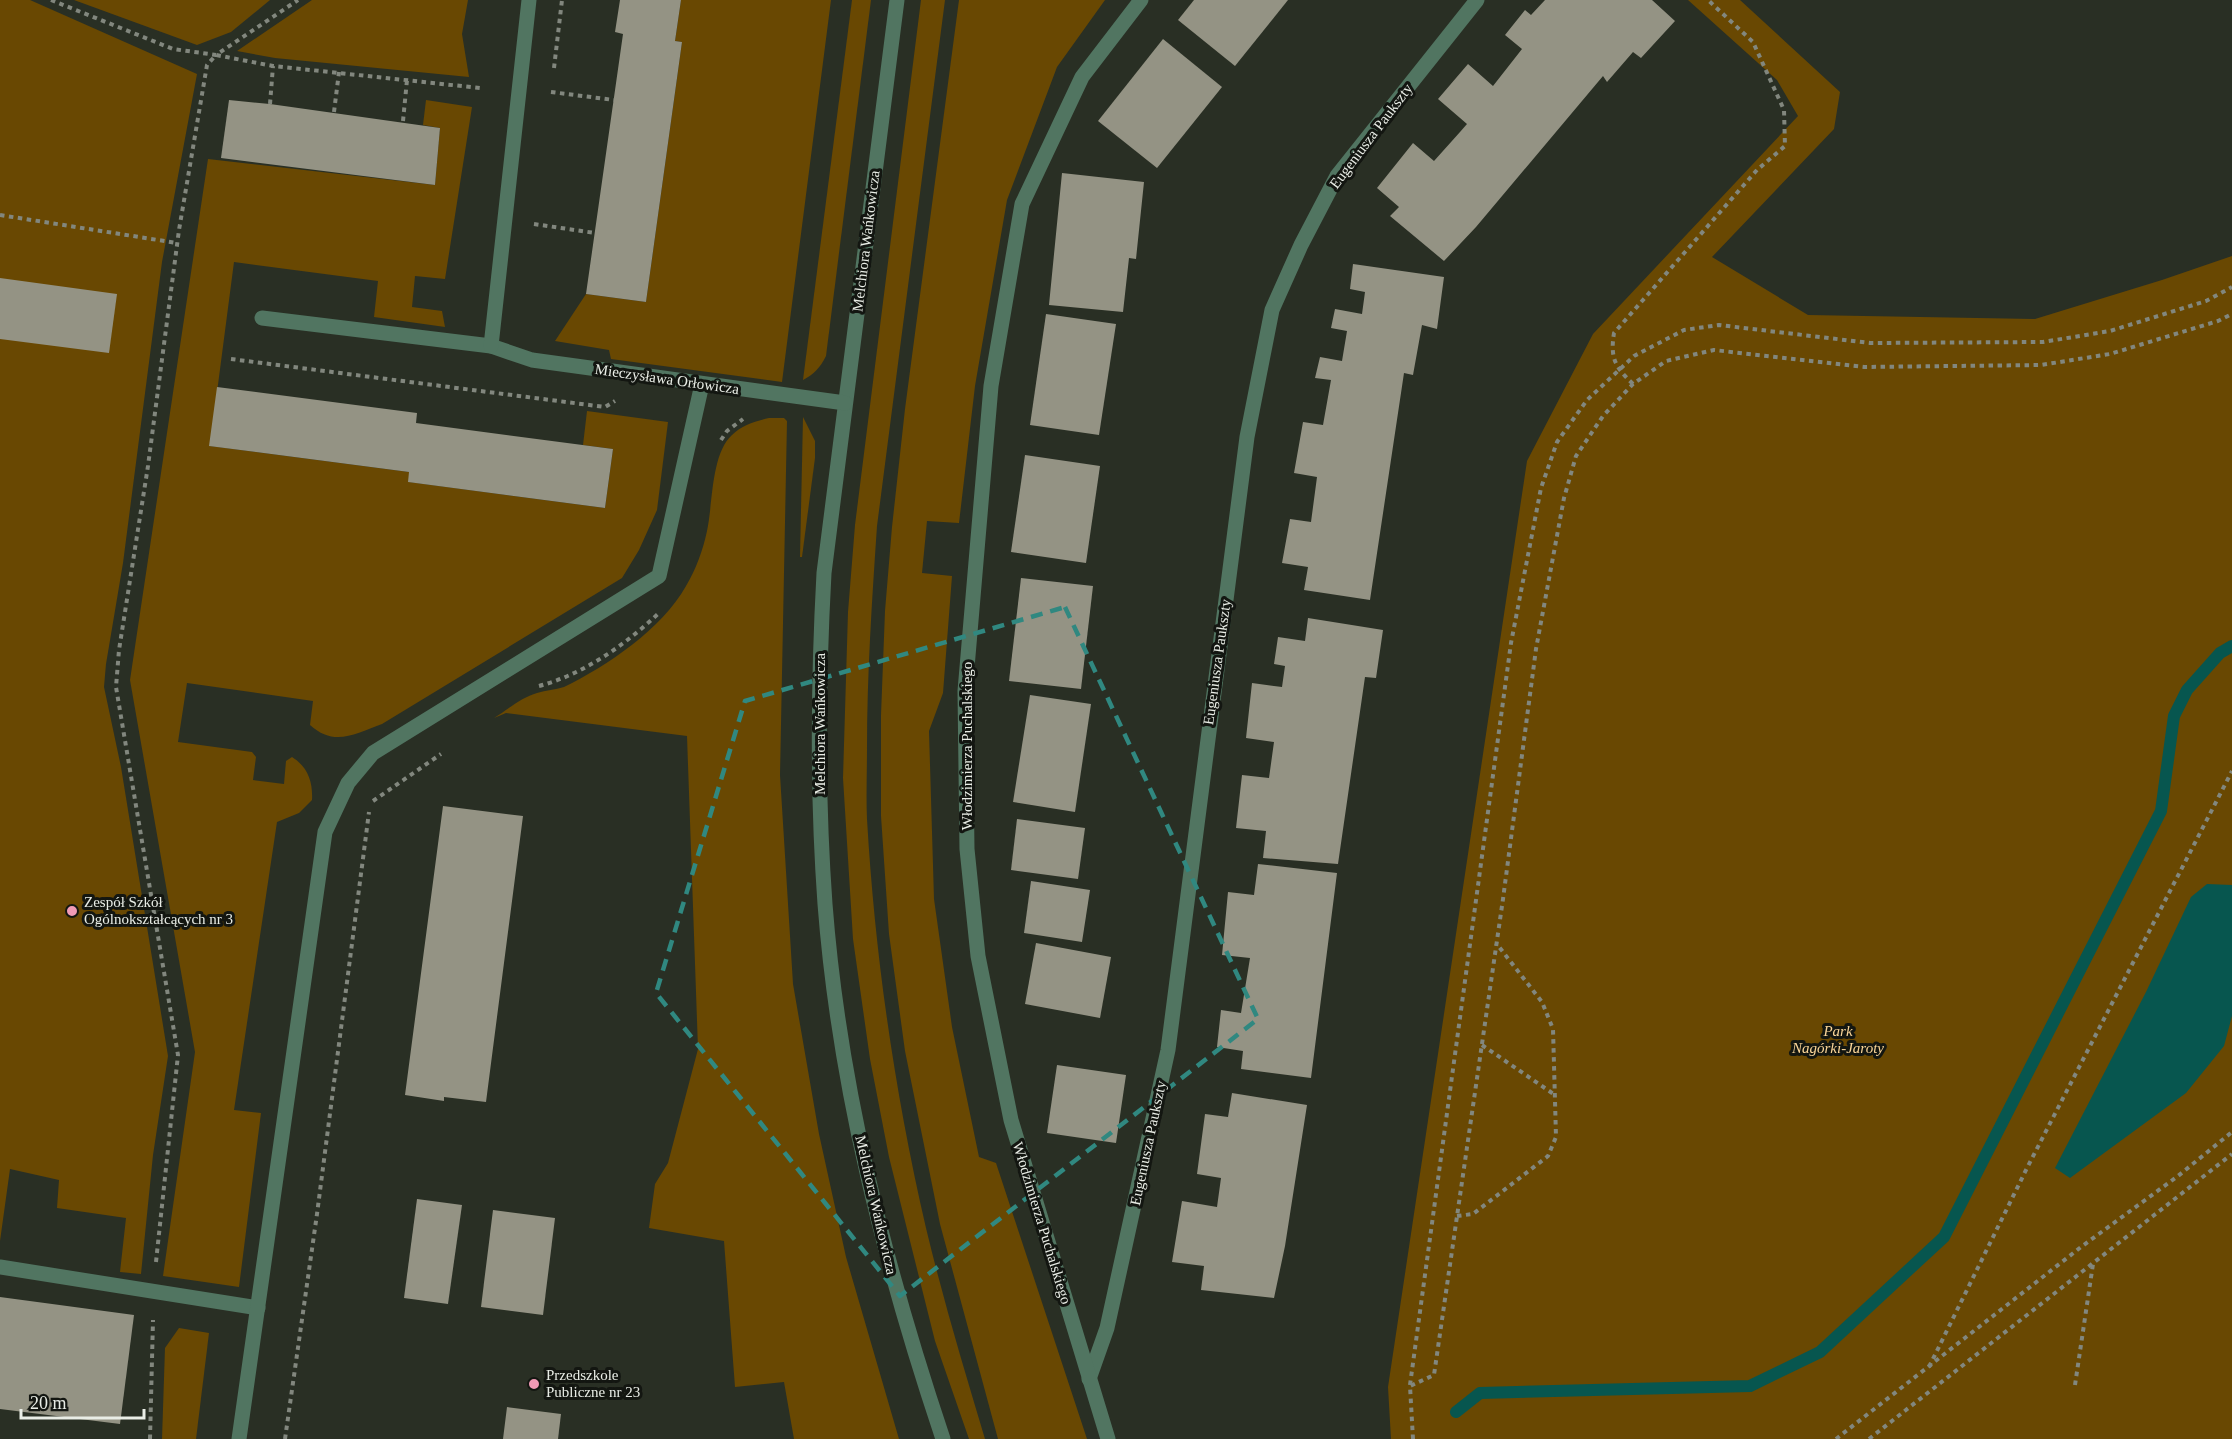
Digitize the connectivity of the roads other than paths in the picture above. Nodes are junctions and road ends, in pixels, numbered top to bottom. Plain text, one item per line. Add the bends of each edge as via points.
1 (530, 0) edge
2 (897, 0) edge
3 (1141, 0) edge
4 (1477, 0) edge
5 (262, 318) dead end
6 (491, 346) junction
7 (702, 384) junction
8 (845, 403) junction
9 (0, 1267) edge
10 (258, 1308) junction
11 (1089, 1379) junction
12 (239, 1439) edge
13 (943, 1439) edge
14 (1108, 1439) edge

1 - 6 street
2 - 8 street, Melchiora Wańkowicza
3 - 11 street, Włodzimierza Puchalskiego via 1082,77 1022,204 991,386 965,691 967,849 978,956 1011,1120
4 - 11 street, Eugeniusza Paukszty via 1338,176 1272,310 1247,437 1168,1050 1107,1328
5 - 6 street, Mieczysława Orłowicza
6 - 7 street, Mieczysława Orłowicza via 531,360
7 - 8 street, Mieczysława Orłowicza
7 - 10 street via 660,576 373,753 343,793 325,832
8 - 13 street, Melchiora Wańkowicza via 824,573 820,657 825,905 845,1058 866,1164 900,1304
9 - 10 street
10 - 12 street
11 - 14 street, Włodzimierza Puchalskiego

